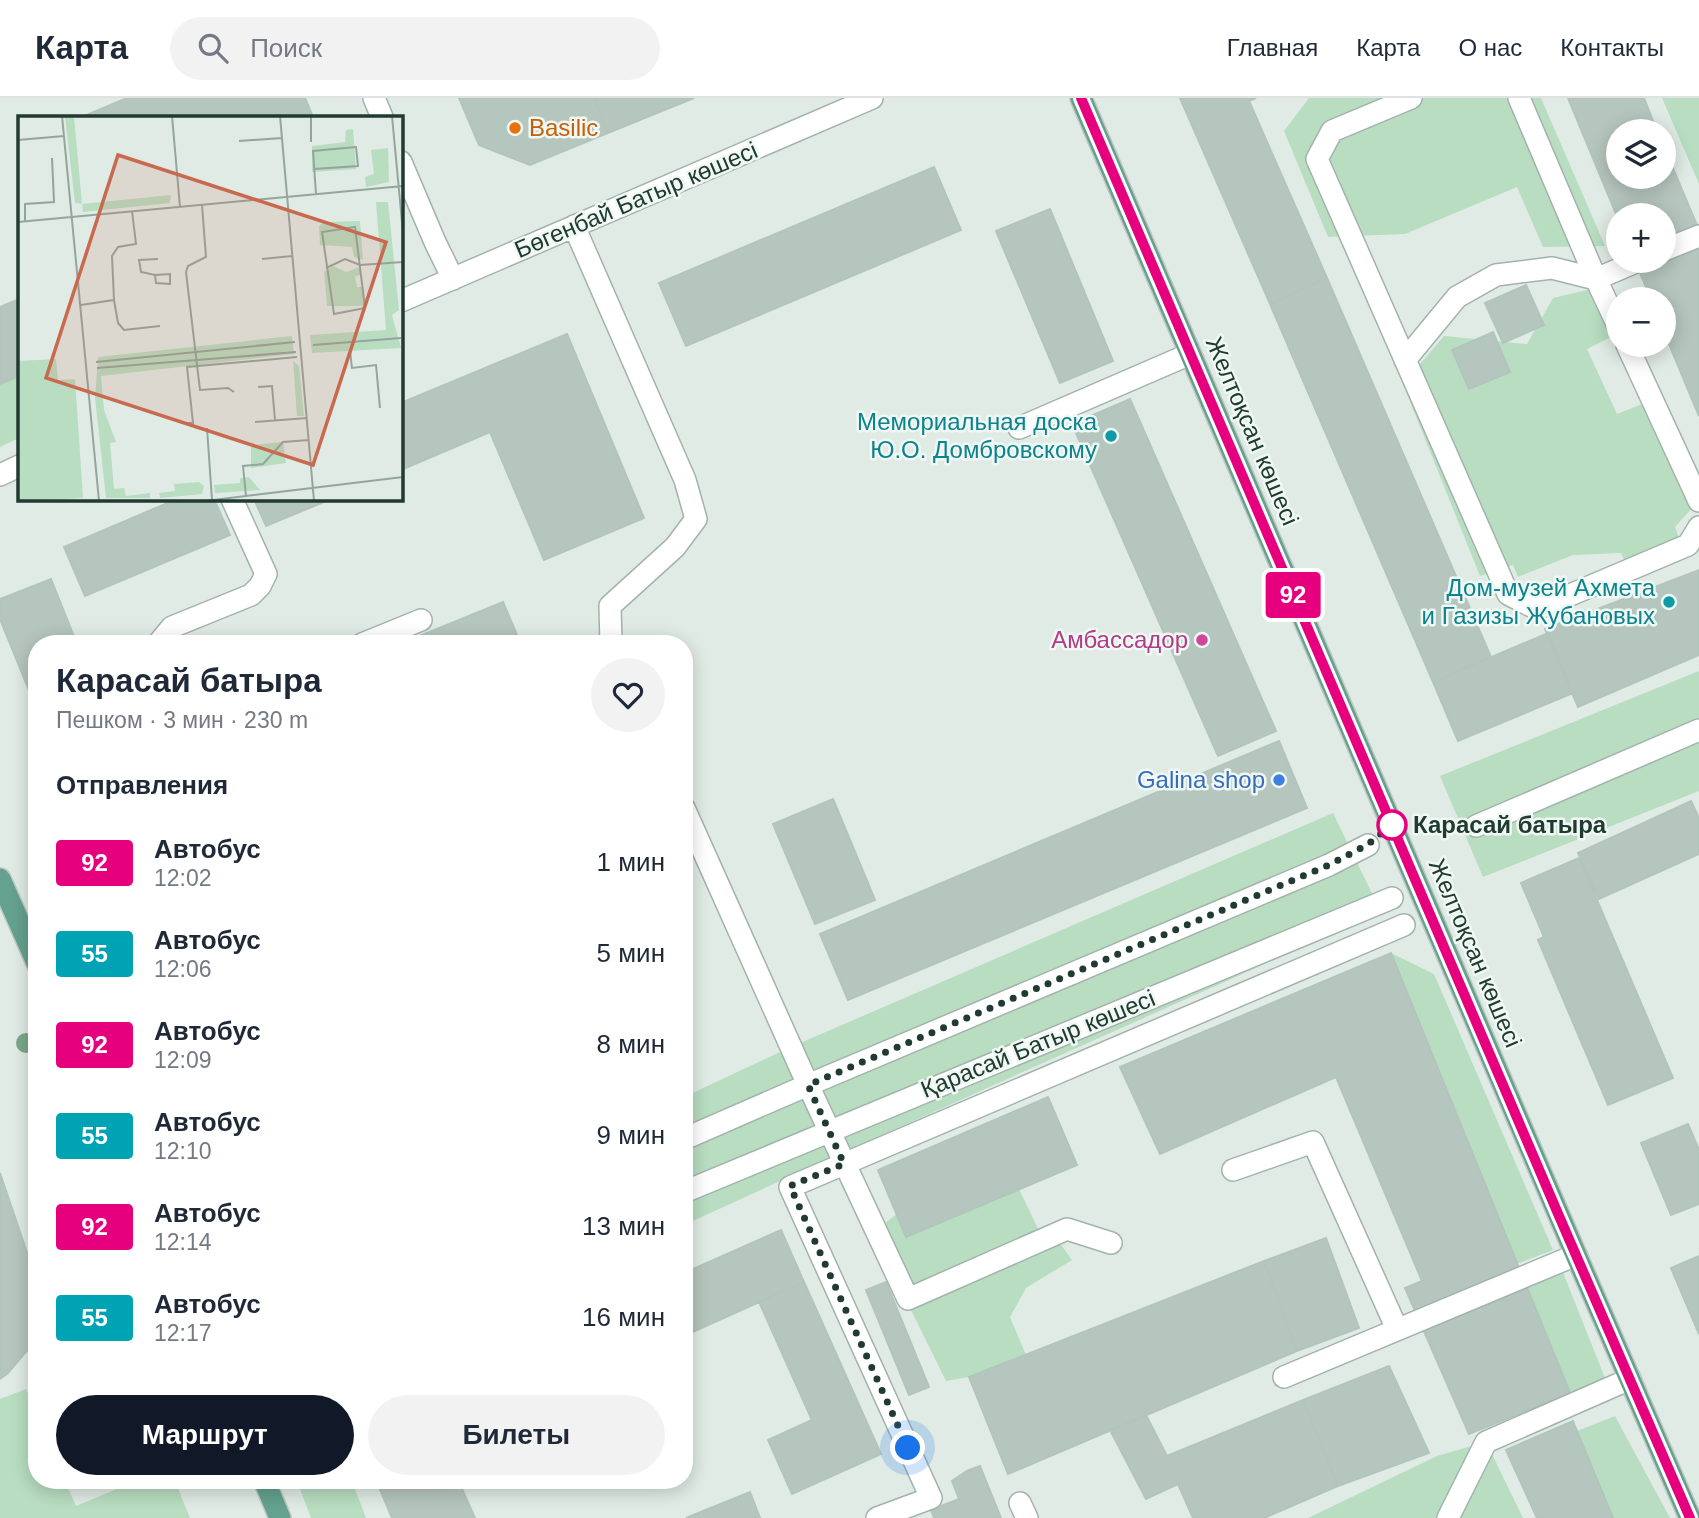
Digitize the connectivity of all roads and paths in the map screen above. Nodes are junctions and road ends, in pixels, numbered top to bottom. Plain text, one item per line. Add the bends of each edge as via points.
1 (373, 98) edge
2 (872, 98) edge
3 (1081, 98) edge
4 (1411, 98) edge
5 (1519, 98) edge
6 (382, 116) edge
7 (402, 164) edge
8 (574, 226) junction
9 (1699, 236) edge
10 (1676, 245) edge
11 (1610, 273) edge
12 (453, 279) junction
13 (1596, 279) junction
14 (1606, 300) edge
15 (402, 301) edge
16 (1190, 354) junction
17 (1633, 357) edge
18 (1405, 360) junction
19 (1019, 428) dead end
20 (18, 466) edge
21 (0, 475) edge
22 (232, 500) edge
23 (1699, 500) edge
24 (1699, 527) edge
25 (421, 620) dead end
26 (165, 635) edge
27 (384, 635) edge
28 (611, 635) edge
29 (1699, 730) edge
30 (1476, 826) dead end
31 (693, 828) edge
32 (1367, 845) dead end
33 (0, 880) edge
34 (1392, 898) dead end
35 (1404, 925) dead end
36 (28, 942) edge
37 (808, 1085) junction
38 (829, 1130) junction
39 (693, 1135) edge
40 (844, 1164) junction
41 (1233, 1170) dead end
42 (693, 1188) edge
43 (1111, 1243) dead end
44 (1576, 1255) junction
45 (1397, 1329) junction
46 (1284, 1377) dead end
47 (1630, 1380) junction
48 (268, 1489) edge
49 (280, 1518) edge
50 (877, 1518) edge
51 (1448, 1518) edge
52 (1690, 1518) edge

1 - 6 street
2 - 8 street, Бөгенбай Батыр көшесі
3 - 16 main road, Желтоқсан көшесі
4 - 18 street via 1332,131 1317,159
5 - 13 street
7 - 12 street
8 - 12 street, Бөгенбай Батыр көшесі
8 - 28 street via 685,480 696,519 675,547 610,606
9 - 10 street
11 - 13 street
12 - 15 street, Бөгенбай Батыр көшесі
13 - 14 street
13 - 18 street via 1552,268 1496,275 1457,298
16 - 19 street
16 - 44 main road, Желтоқсан көшесі
17 - 23 street
18 - 24 street via 1508,594 1537,608 1688,545
20 - 21 street
22 - 26 street via 265,574 261,586 251,595 172,627
25 - 27 street
29 - 30 street
31 - 37 street
32 - 37 street, Қарасай Батыр көшесі
33 - 36 main road
34 - 38 street, Қарасай Батыр көшесі
35 - 40 street
37 - 38 street
37 - 39 street, Қарасай Батыр көшесі
38 - 40 street
38 - 42 street, Қарасай Батыр көшесі
40 - 43 street via 908,1299 1067,1229
40 - 50 street via 790,1186 931,1498
41 - 45 street via 1313,1142
44 - 45 street
44 - 47 main road, Желтоқсан көшесі
45 - 46 street
47 - 51 street via 1486,1442
47 - 52 main road, Желтоқсан көшесі
48 - 49 main road

